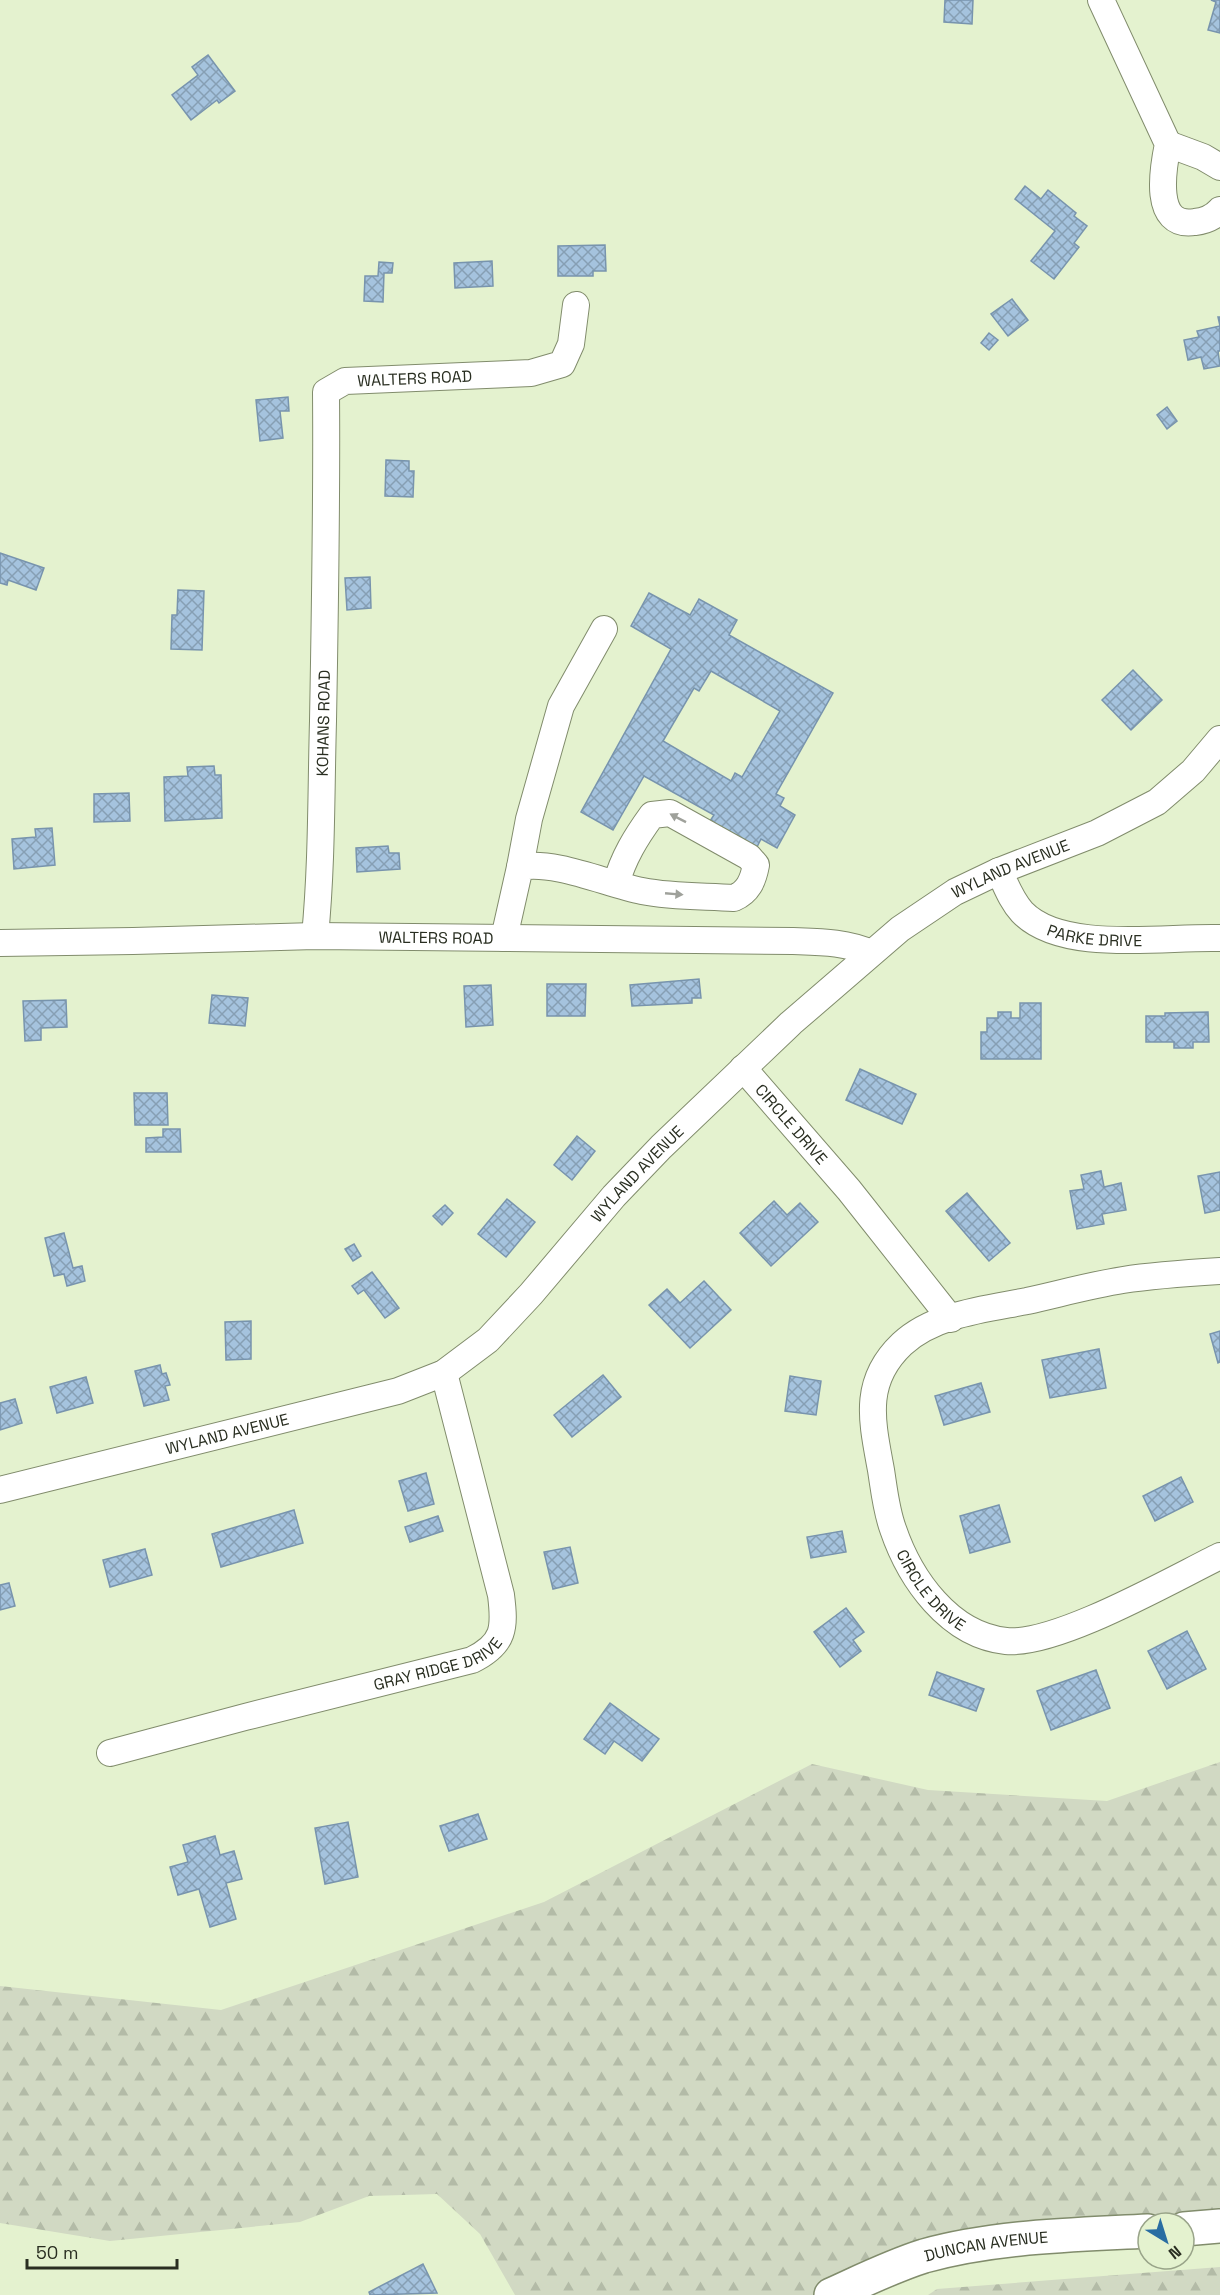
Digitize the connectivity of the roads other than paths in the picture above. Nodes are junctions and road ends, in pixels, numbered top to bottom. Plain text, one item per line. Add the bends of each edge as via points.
1 (1101, 0) edge
2 (1168, 144) junction
3 (1220, 167) edge
4 (1220, 210) edge
5 (576, 305) dead end
6 (327, 510) joint
7 (604, 629) dead end
8 (1220, 739) edge
9 (520, 867) junction
10 (999, 871) junction
11 (616, 884) junction
12 (315, 936) junction
13 (504, 938) junction
14 (1220, 938) edge
15 (0, 943) edge
16 (871, 953) junction
17 (743, 1068) junction
18 (1220, 1270) edge
19 (951, 1318) junction
20 (444, 1373) junction
21 (0, 1490) edge
22 (1220, 1556) edge
23 (110, 1753) dead end
24 (1220, 2226) edge
25 (1196, 2228) edge
26 (1136, 2232) edge
27 (831, 2295) edge

1 - 2 street
2 - 3 street
2 - 4 street via 1162,189 1169,211 1182,222 1191,223 1208,219
5 - 6 street, WALTERS ROAD via 571,344 562,364 531,373 345,381 326,392
6 - 12 street, KOHANS ROAD via 320,877
7 - 9 street via 561,706
8 - 10 street, WYLAND AVENUE via 1193,771 1157,802 1097,833
9 - 11 street via 532,865
9 - 13 street
10 - 14 street, PARKE DRIVE via 1023,913 1045,929 1082,938
10 - 16 street, WYLAND AVENUE via 955,892
11 -> 11 street via 642,891 734,898 746,893 756,865 749,857 670,813 652,815 626,856
12 - 13 street, WALTERS ROAD
12 - 15 street, WALTERS ROAD
13 - 16 street, WALTERS ROAD via 839,943
16 - 17 street, WYLAND AVENUE
17 - 19 street, CIRCLE DRIVE via 849,1190
17 - 20 street, WYLAND AVENUE via 614,1196 505,1322
18 - 19 street, CIRCLE DRIVE via 1120,1281
19 - 22 street, CIRCLE DRIVE via 916,1333 888,1359 876,1382 873,1414 886,1502 899,1547 928,1593 955,1621 994,1639 1020,1641 1040,1637 1102,1614
20 - 21 street, WYLAND AVENUE via 398,1391
20 - 23 street, GRAY RIDGE DRIVE via 501,1594 504,1619 498,1640 472,1660
24 - 25 main road
26 - 27 main road, DUNCAN AVENUE via 979,2245 915,2259

